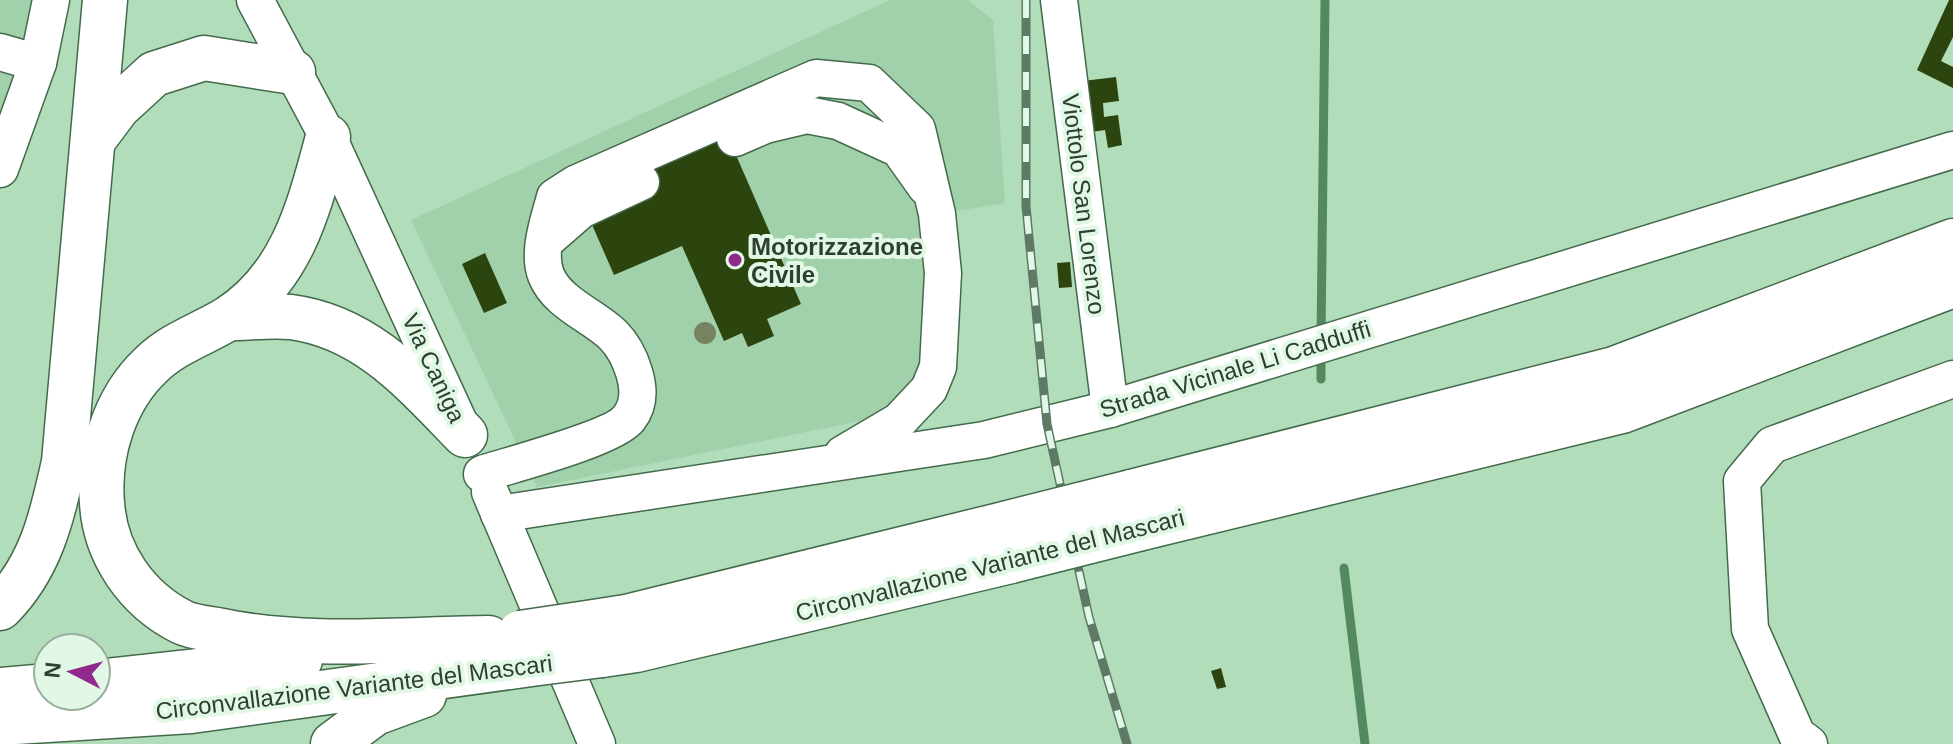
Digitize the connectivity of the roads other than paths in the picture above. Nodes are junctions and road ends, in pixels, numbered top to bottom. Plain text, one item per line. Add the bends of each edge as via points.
1 (51, 0) edge
2 (105, 0) edge
3 (255, 0) edge
4 (1059, 0) edge
5 (0, 52) edge
6 (38, 63) junction
7 (293, 72) junction
8 (328, 137) junction
9 (94, 139) junction
10 (1953, 150) edge
11 (0, 169) edge
12 (937, 214) junction
13 (1953, 241) edge
14 (545, 249) junction
15 (1953, 285) edge
16 (229, 318) junction
17 (1953, 379) edge
18 (1110, 409) junction
19 (473, 455) junction
20 (826, 464) junction
21 (1136, 510) junction
22 (499, 514) junction
23 (0, 608) edge
24 (510, 651) junction
25 (112, 681) edge
26 (32, 687) edge
27 (0, 690) edge
28 (0, 723) edge
29 (333, 744) edge
30 (597, 744) edge
31 (1809, 744) edge

1 - 6 street
2 - 9 highway
3 - 7 street, Via Caniga
4 - 18 street, Viottolo San Lorenzo
5 - 6 street
6 - 11 street
7 - 8 street, Via Caniga
7 - 9 highway via 204,58 154,74 118,107
8 - 16 highway via 307,214 278,274
8 - 19 street, Via Caniga
9 - 23 highway via 64,462 49,530 21,587
10 - 18 street, Strada Vicinale Li Cadduffi
12 - 14 street via 899,149 838,121 807,115 765,125 581,210 548,239
12 - 14 street via 917,129 869,83 816,78 575,184 555,197
12 - 20 street via 943,273 938,367 929,389 899,421
13 - 21 highway, Circonvallazione Variante del Mascari via 1614,369
14 - 19 street via 545,272 555,293 615,337 630,360 637,405 628,421 597,436
15 - 21 highway, Circonvallazione Variante del Mascari via 1622,411
16 - 19 highway via 290,317 342,330 396,364
16 - 24 highway via 196,333 151,365 115,414 100,473 103,529 133,586 183,623 262,640
17 - 31 street via 1772,445 1742,481 1750,629 1797,735
18 - 20 street, Strada Vicinale Li Cadduffi via 984,440
19 - 22 street, Via Caniga
20 - 22 street, Strada Vicinale Li Cadduffi
21 - 24 highway, Circonvallazione Variante del Mascari, bridge via 636,650 598,638
22 - 30 street, Via Caniga
24 - 25 highway, Circonvallazione Variante del Mascari
24 - 28 highway, Circonvallazione Variante del Mascari via 191,711
24 - 29 highway via 375,713
26 - 27 highway

